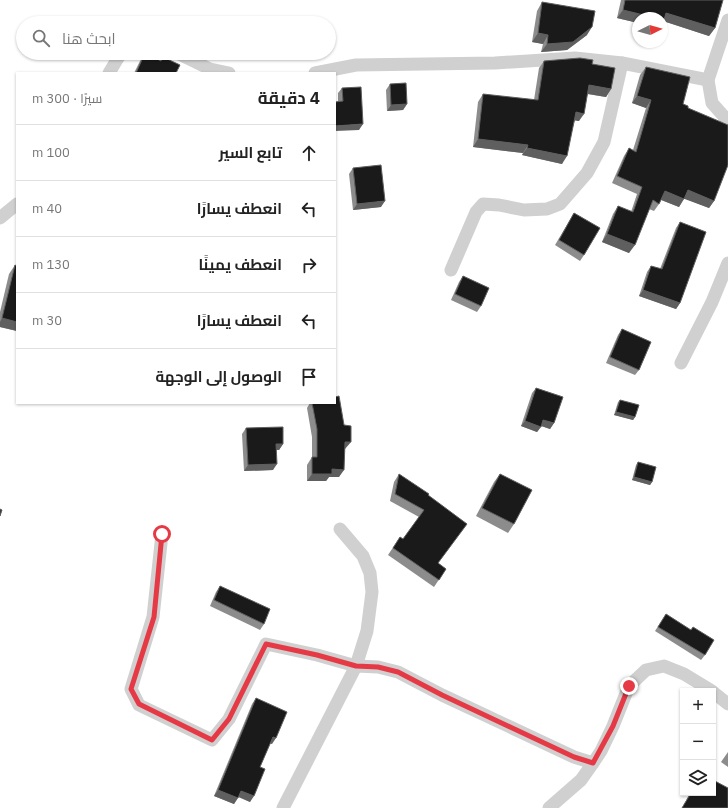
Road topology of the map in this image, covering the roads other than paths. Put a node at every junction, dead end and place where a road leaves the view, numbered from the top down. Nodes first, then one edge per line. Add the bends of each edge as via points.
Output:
1 (728, 20) edge
2 (117, 60) edge
3 (191, 60) edge
4 (622, 63) junction
5 (110, 72) edge
6 (224, 72) edge
7 (321, 72) edge
8 (708, 80) junction
9 (728, 121) edge
10 (16, 205) edge
11 (0, 218) edge
12 (728, 263) edge
13 (451, 270) dead end
14 (681, 363) dead end
15 (340, 529) dead end
16 (162, 534) dead end
17 (356, 666) junction
18 (708, 688) edge
19 (716, 694) edge
20 (728, 704) edge
21 (593, 763) junction
22 (283, 808) edge
23 (549, 808) edge

1 - 8 street
2 - 5 street
3 - 6 street via 210,69
4 - 7 street via 575,58 495,63 356,66
4 - 8 street
4 - 13 street via 604,142 586,173 560,204 547,210 524,210 483,204 476,212
8 - 9 street via 712,103
10 - 11 street
12 - 14 street via 712,302
15 - 17 street via 363,556 370,573 372,592 367,631
16 - 17 street via 154,617 131,689 139,704 212,740 229,719 266,644
17 - 21 street via 378,667 398,672 574,757
17 - 22 street
18 - 21 street via 664,666 646,670 629,686 613,726
19 - 20 street
21 - 23 street via 581,780

